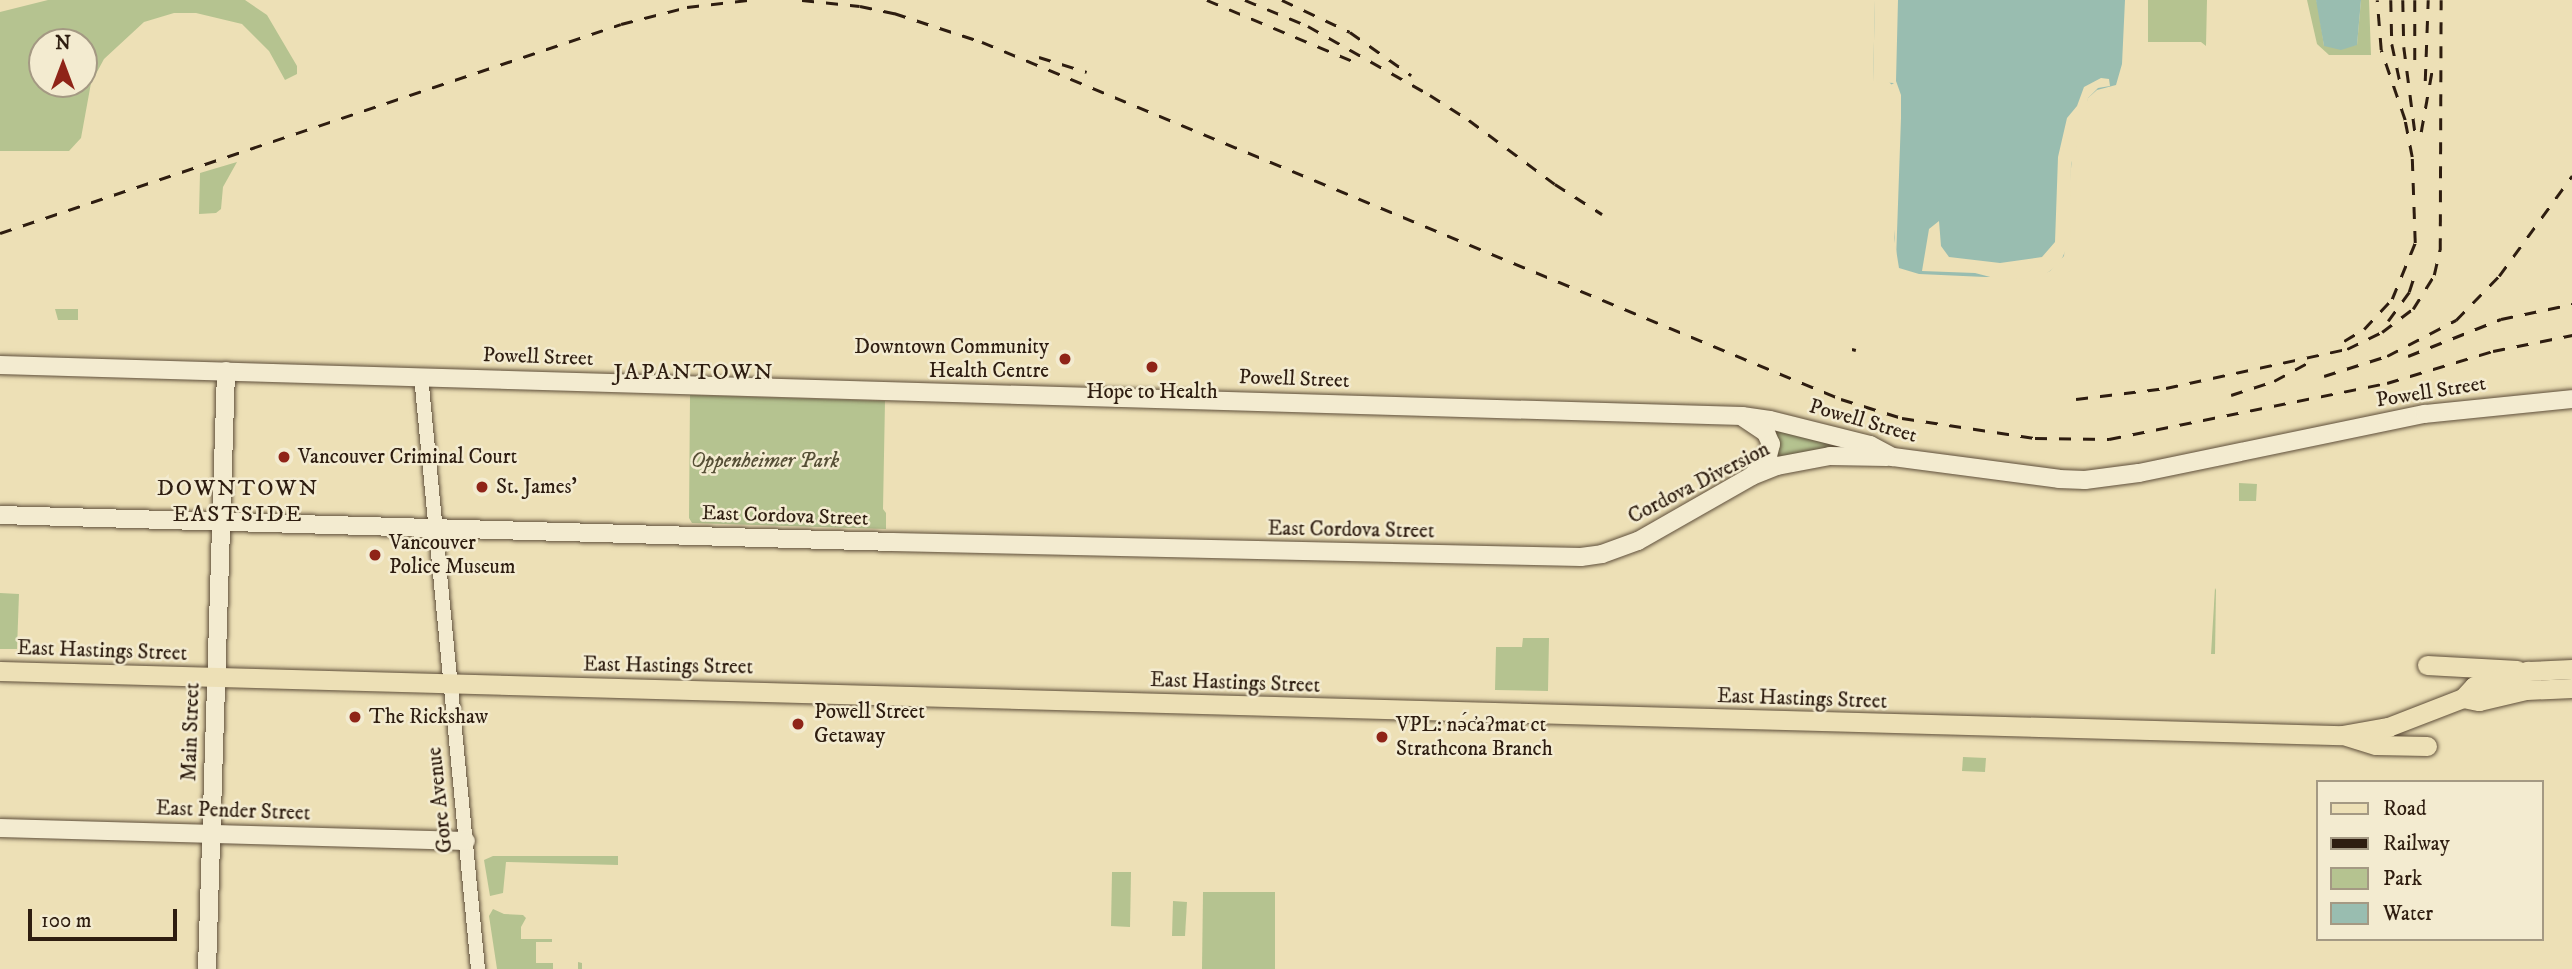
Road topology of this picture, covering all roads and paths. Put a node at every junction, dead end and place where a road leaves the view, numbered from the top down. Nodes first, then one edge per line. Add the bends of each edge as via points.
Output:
1 (0, 365) edge
2 (226, 371) junction
3 (421, 376) junction
4 (2572, 399) edge
5 (1742, 416) junction
6 (1902, 458) junction
7 (1752, 476) junction
8 (0, 515) edge
9 (221, 521) junction
10 (435, 527) junction
11 (1568, 557) joint
12 (2427, 665) dead end
13 (2572, 669) edge
14 (0, 671) edge
15 (2528, 671) junction
16 (215, 677) junction
17 (450, 684) junction
18 (2572, 688) edge
19 (2463, 698) junction
20 (2342, 735) junction
21 (2427, 746) dead end
22 (0, 828) edge
23 (211, 833) junction
24 (466, 841) junction
25 (207, 969) edge
26 (478, 969) edge

1 - 2 main road, Powell Street
2 - 3 main road, Powell Street
2 - 9 main road, Main Street
3 - 5 main road, Powell Street
3 - 10 street, Gore Avenue
4 - 6 main road, Powell Street via 2425,414 2109,478 2059,479
5 - 6 main road, Powell Street via 1870,445
5 - 7 main road via 1766,433 1771,444 1768,456
6 - 7 main road, Cordova Diversion via 1809,458
7 - 11 main road, Cordova Diversion via 1639,541 1602,554
8 - 9 main road, East Cordova Street
9 - 10 main road, East Cordova Street
9 - 16 main road, Main Street
10 - 11 main road, East Cordova Street
10 - 17 street, Gore Avenue
12 - 15 main road
13 - 15 main road, East Hastings Street
14 - 16 main road, East Hastings Street
15 - 19 main road, East Hastings Street via 2474,686
16 - 17 main road, East Hastings Street
16 - 23 main road, Main Street
17 - 20 main road, East Hastings Street
17 - 24 street, Gore Avenue
18 - 19 main road, East Hastings Street via 2526,690 2479,701
19 - 20 main road, East Hastings Street via 2388,727
20 - 21 main road via 2376,745
22 - 23 main road, East Pender Street
23 - 24 main road, East Pender Street
23 - 25 main road, Main Street
24 - 26 street, Gore Avenue

